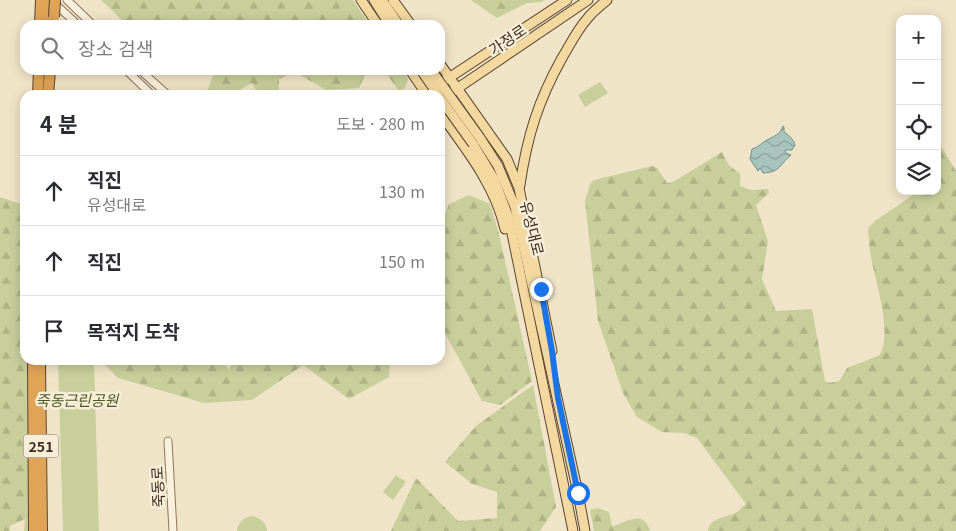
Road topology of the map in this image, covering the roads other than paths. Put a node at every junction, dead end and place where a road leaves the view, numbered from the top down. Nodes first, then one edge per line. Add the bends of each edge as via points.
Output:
1 (35, 0) edge
2 (41, 0) edge
3 (50, 0) edge
4 (55, 0) edge
5 (67, 0) edge
6 (361, 0) edge
7 (374, 0) edge
8 (382, 0) edge
9 (393, 0) edge
10 (567, 0) edge
11 (588, 0) edge
12 (607, 0) edge
13 (46, 18) edge
14 (72, 20) edge
15 (88, 20) edge
16 (375, 20) edge
17 (387, 20) edge
18 (396, 20) edge
19 (407, 20) edge
20 (445, 71) edge
21 (37, 75) edge
22 (48, 75) edge
23 (131, 75) edge
24 (146, 75) edge
25 (413, 75) edge
26 (424, 75) edge
27 (434, 75) edge
28 (449, 77) junction
29 (457, 89) junction
30 (37, 90) edge
31 (47, 90) edge
32 (147, 90) edge
33 (162, 90) edge
34 (423, 90) edge
35 (431, 90) edge
36 (434, 90) edge
37 (444, 90) edge
38 (445, 92) edge
39 (445, 95) edge
40 (445, 105) edge
41 (445, 120) edge
42 (477, 141) junction
43 (519, 188) junction
44 (33, 365) edge
45 (40, 365) edge
46 (558, 398) junction
47 (546, 399) junction
48 (168, 441) dead end
49 (34, 531) edge
50 (42, 531) edge
51 (172, 531) edge
52 (573, 531) edge
53 (585, 531) edge

1 - 13 highway
2 - 13 highway
3 - 13 highway
3 - 14 street
4 - 13 highway, bridge
5 - 15 street
6 - 16 main road
7 - 17 main road
8 - 18 main road
9 - 19 main road
10 - 28 main road, 가정로
11 - 29 main road, 가정로
12 - 43 main road via 587,18 547,85 532,124
20 - 28 main road
21 - 30 highway
22 - 31 highway
23 - 32 street
24 - 33 street
25 - 34 main road
26 - 36 main road, 유성대로, bridge
27 - 37 main road, 유성대로, bridge
28 - 29 main road
28 - 35 main road, 가정로
29 - 39 main road, 가정로
29 - 43 main road via 507,159
38 - 42 main road, 유성대로, bridge
40 - 42 main road, 유성대로, bridge
41 - 47 main road via 476,162 504,222 528,340
42 - 46 main road, 유성대로 via 498,166 515,207
42 - 47 main road, 유성대로 via 509,219
43 - 46 main road via 552,351
44 - 49 highway, 251
45 - 50 highway, 251
46 - 53 main road, 유성대로
47 - 52 main road, 유성대로
48 - 51 street, 죽동로

